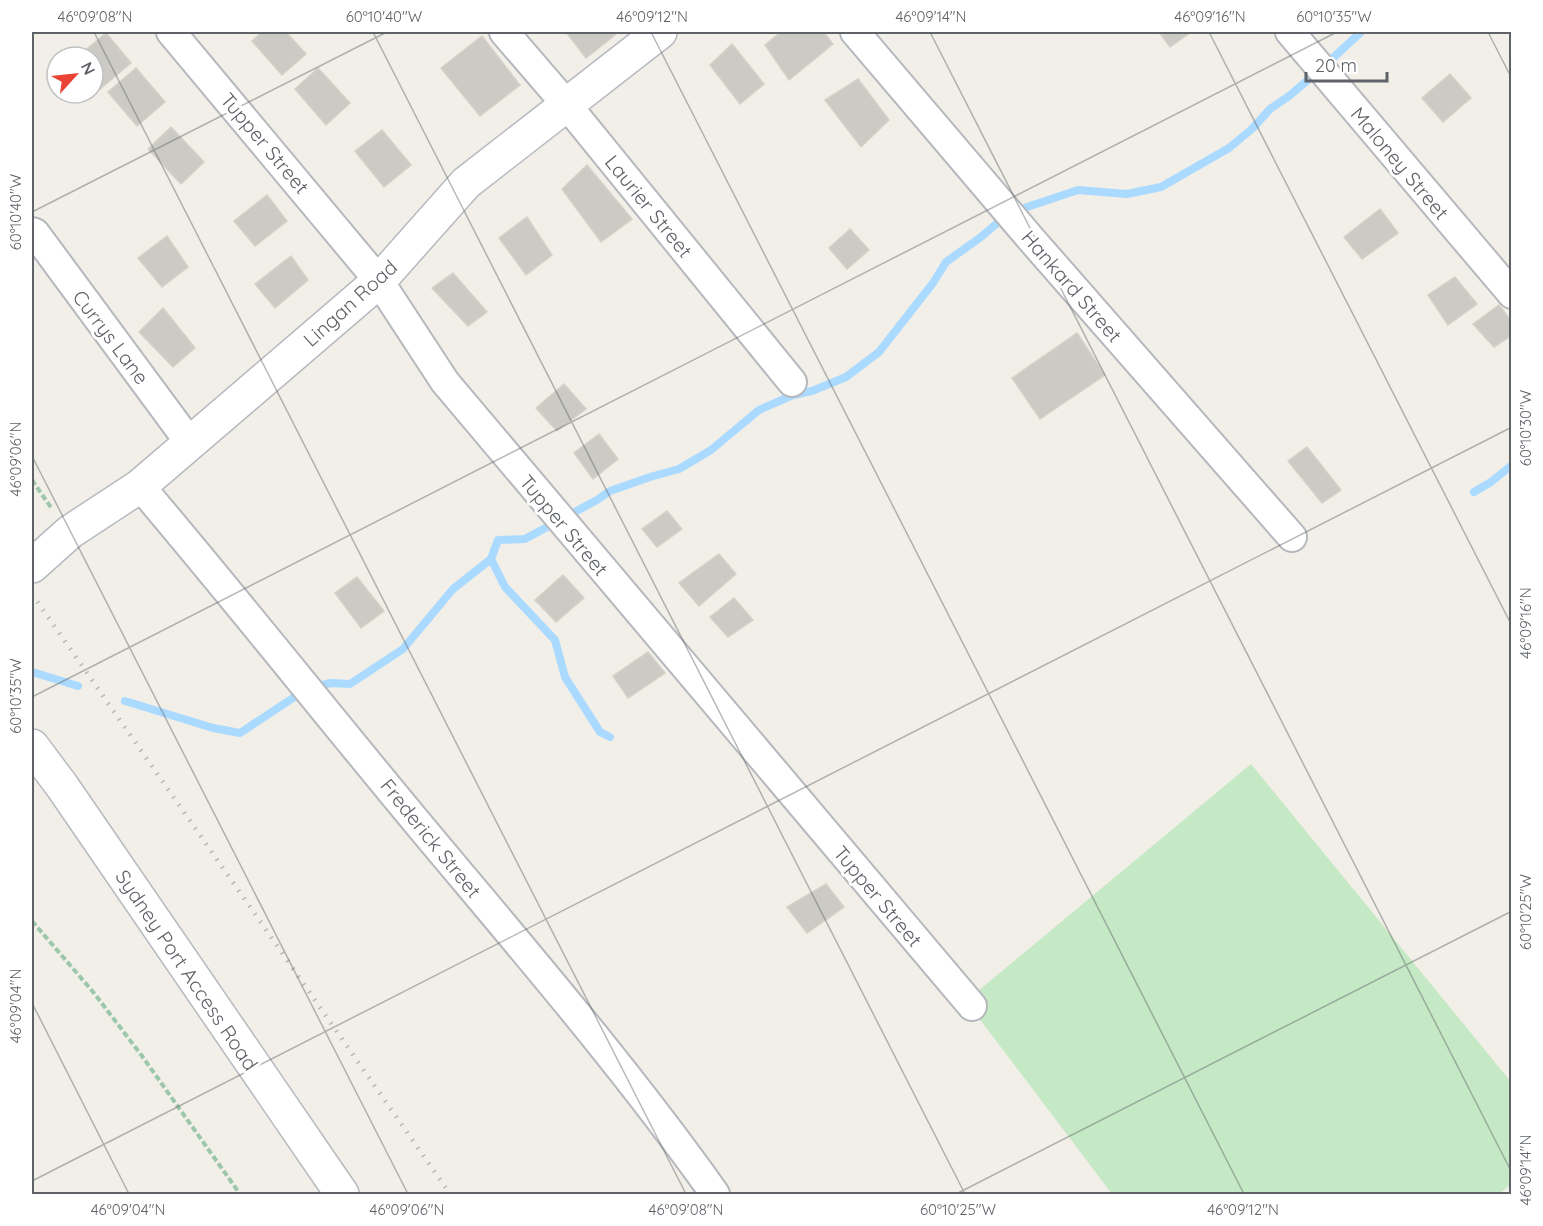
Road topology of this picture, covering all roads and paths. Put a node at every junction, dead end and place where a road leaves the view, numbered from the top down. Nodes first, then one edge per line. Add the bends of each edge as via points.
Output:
1 (171, 32) edge
2 (504, 32) edge
3 (660, 32) edge
4 (855, 32) edge
5 (1290, 32) edge
6 (566, 104) junction
7 (32, 232) edge
8 (379, 281) junction
9 (1512, 294) edge
10 (792, 382) dead end
11 (190, 443) junction
12 (140, 486) junction
13 (1292, 537) dead end
14 (32, 566) edge
15 (32, 746) edge
16 (32, 921) edge
17 (972, 1006) dead end
18 (240, 1194) edge
19 (342, 1194) edge
20 (715, 1194) edge

1 - 8 street, Tupper Street
2 - 6 street, Laurier Street
3 - 6 street, Lingan Road
4 - 13 street, Hankard Street
5 - 9 street, Maloney Street
6 - 8 street, Lingan Road via 466,183
6 - 10 street, Laurier Street
7 - 11 street, Currys Lane
8 - 11 street, Lingan Road
8 - 17 street, Tupper Street via 445,382
11 - 12 street, Lingan Road
12 - 14 street, Lingan Road via 70,532
12 - 20 street, Frederick Street via 631,1079
15 - 19 street, Sydney Port Access Road
16 - 18 path via 136,1047

